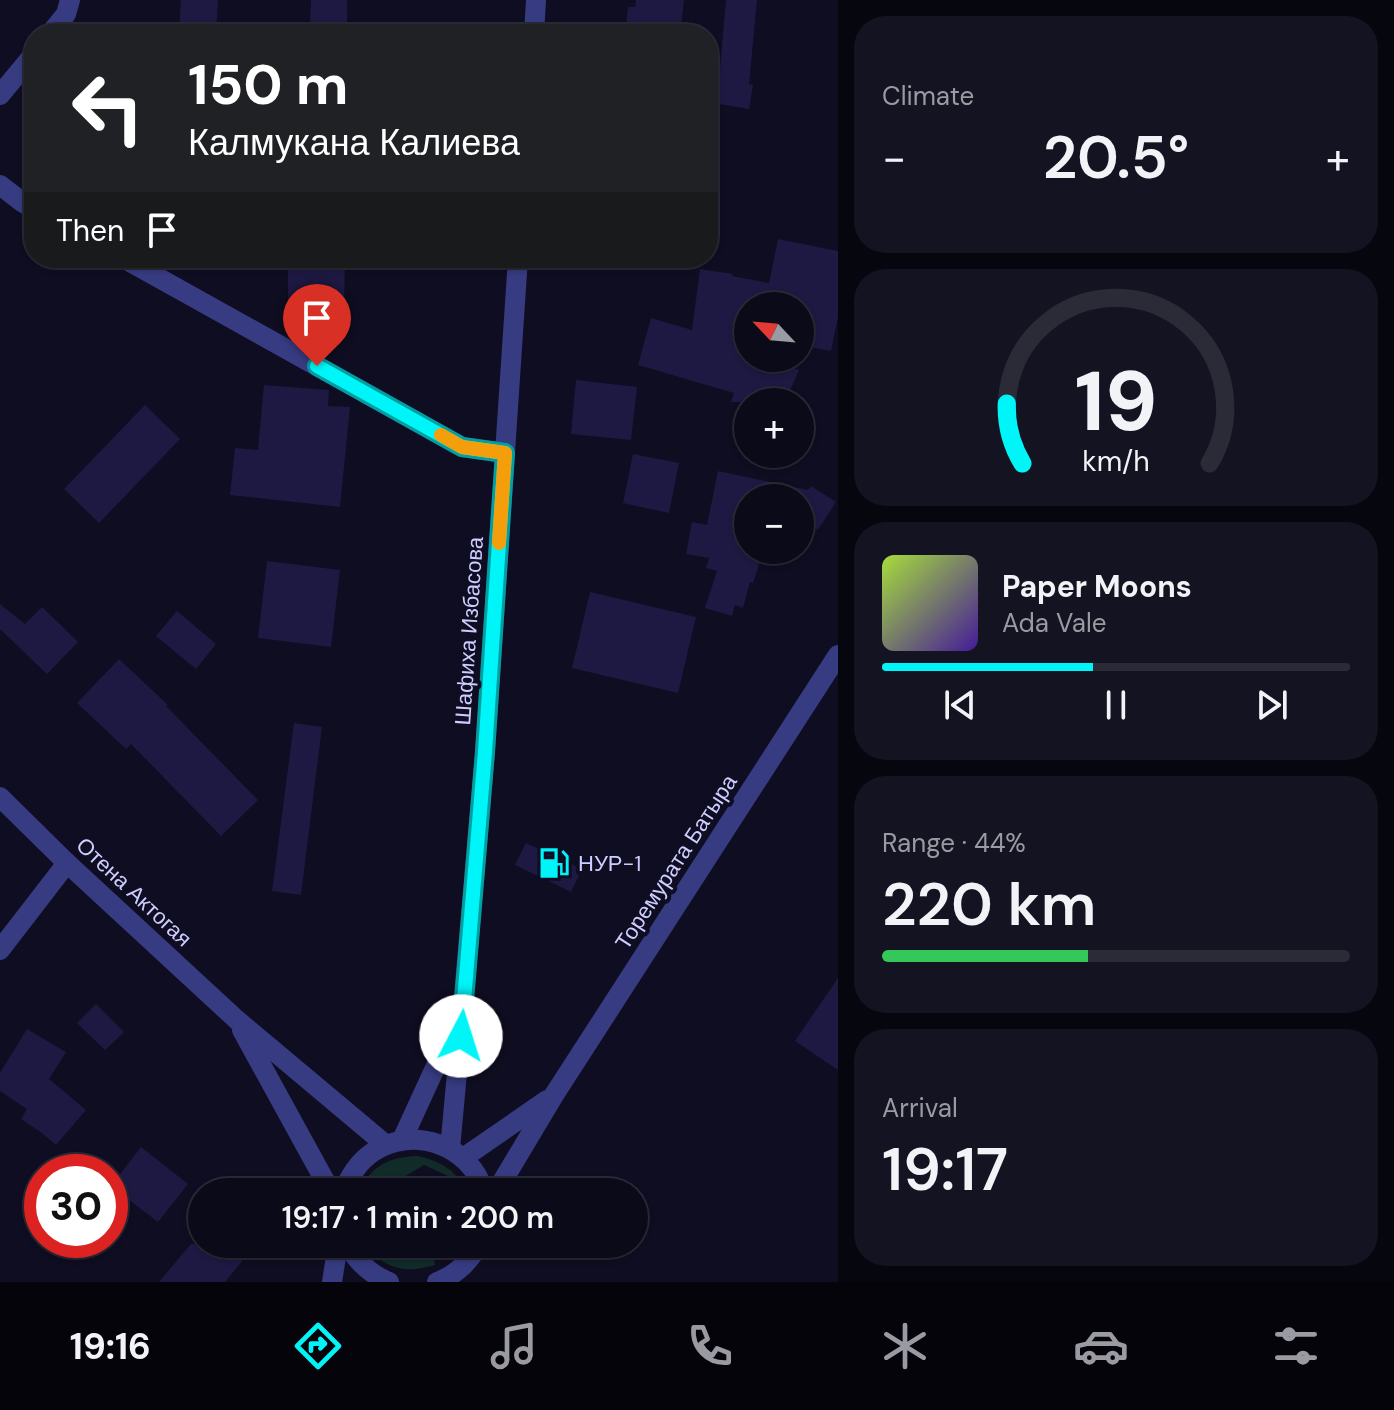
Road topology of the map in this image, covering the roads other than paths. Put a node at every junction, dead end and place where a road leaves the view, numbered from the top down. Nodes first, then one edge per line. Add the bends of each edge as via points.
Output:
1 (70, 0) edge
2 (536, 0) edge
3 (58, 24) edge
4 (535, 24) edge
5 (24, 66) edge
6 (0, 95) edge
7 (0, 185) edge
8 (24, 203) edge
9 (141, 268) edge
10 (517, 268) edge
11 (505, 453) junction
12 (838, 655) edge
13 (0, 797) edge
14 (67, 863) junction
15 (0, 950) edge
16 (463, 1007) junction
17 (237, 1020) junction
18 (554, 1095) junction
19 (394, 1143) junction
20 (456, 1153) junction
21 (323, 1178) edge
22 (350, 1178) edge
23 (477, 1178) edge
24 (504, 1178) edge
25 (336, 1258) edge
26 (356, 1258) edge
27 (471, 1258) edge
28 (332, 1282) edge
29 (389, 1282) edge
30 (440, 1282) edge

1 - 3 street
2 - 4 street
5 - 6 street
7 - 8 street
9 - 11 street via 462,447
10 - 11 street, Шафиха Избасова
11 - 16 street, Шафиха Избасова
12 - 18 street, Торемурата Батыра
13 - 14 street, Отена Актогая
14 - 15 street
14 - 17 street, Отена Актогая
16 - 19 street
16 - 20 street, Шафиха Избасова
17 - 19 street, Отена Актогая
17 - 21 street, Отена Актогая
18 - 20 street
18 - 24 street, Торемурата Батыра
19 - 20 street via 426,1141
19 - 22 street via 372,1153
20 - 23 street
25 - 28 street
26 - 29 street
27 - 30 street

